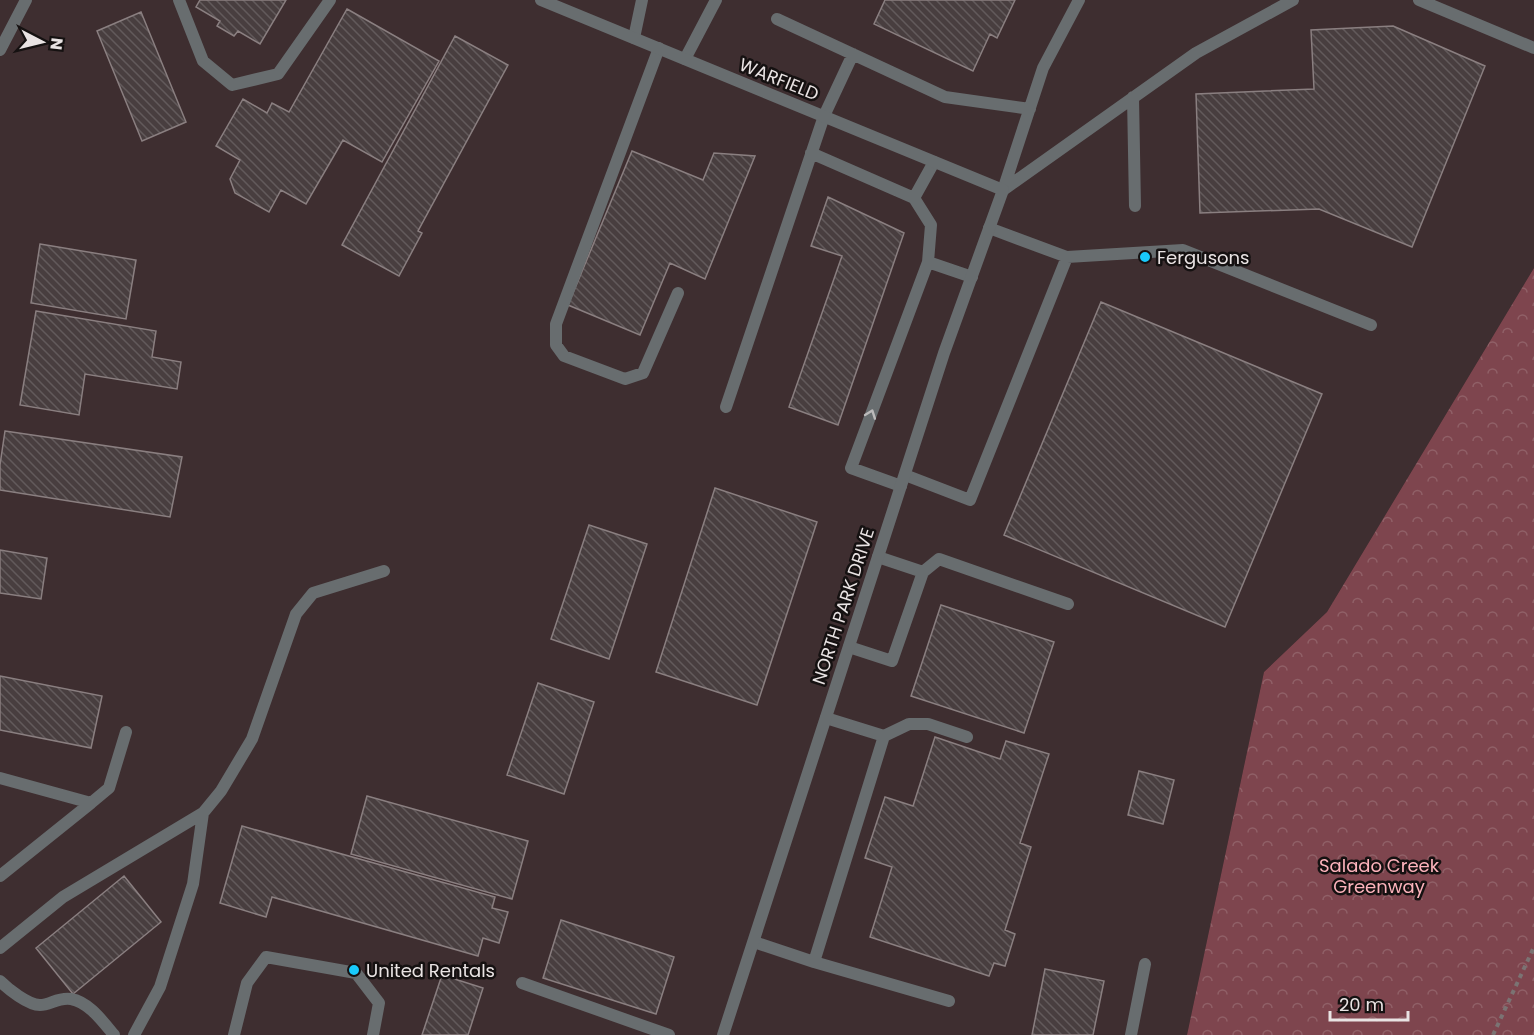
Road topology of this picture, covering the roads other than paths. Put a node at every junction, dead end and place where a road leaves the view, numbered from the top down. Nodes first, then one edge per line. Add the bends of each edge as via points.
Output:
1 (26, 0) edge
2 (179, 0) edge
3 (330, 0) edge
4 (542, 0) edge
5 (642, 0) edge
6 (716, 0) edge
7 (1079, 0) edge
8 (1293, 0) edge
9 (1419, 0) edge
10 (777, 19) dead end
11 (634, 38) junction
12 (658, 48) junction
13 (1534, 48) edge
14 (0, 50) edge
15 (853, 54) junction
16 (685, 59) junction
17 (1133, 97) junction
18 (1030, 109) junction
19 (824, 116) junction
20 (811, 153) junction
21 (934, 162) junction
22 (1003, 190) junction
23 (914, 198) junction
24 (1135, 206) dead end
25 (989, 228) junction
26 (1067, 257) junction
27 (928, 262) junction
28 (972, 277) junction
29 (678, 293) dead end
30 (1371, 325) dead end
31 (726, 407) dead end
32 (903, 481) junction
33 (878, 557) junction
34 (384, 571) dead end
35 (923, 572) junction
36 (1068, 604) dead end
37 (849, 647) junction
38 (826, 718) junction
39 (126, 732) dead end
40 (884, 736) junction
41 (966, 737) dead end
42 (0, 778) edge
43 (91, 804) junction
44 (203, 813) junction
45 (0, 876) edge
46 (754, 942) junction
47 (0, 948) edge
48 (814, 962) junction
49 (1145, 964) dead end
50 (0, 981) edge
51 (522, 983) dead end
52 (949, 1001) dead end
53 (114, 1035) edge
54 (134, 1035) edge
55 (234, 1035) edge
56 (373, 1035) edge
57 (669, 1035) edge
58 (723, 1035) edge
59 (1131, 1035) edge

1 - 14 street
2 - 3 street via 203,61 232,84 278,74
4 - 11 street, WARFIELD
5 - 11 street
6 - 16 street
7 - 18 street, NORTH PARK DRIVE via 1043,68
8 - 17 street via 1196,52
9 - 13 street
10 - 15 street
11 - 12 street, WARFIELD
12 - 16 street, WARFIELD
12 - 29 street via 556,324 556,345 564,356 625,379 643,373
15 - 18 street via 945,98
15 - 19 street
16 - 19 street, WARFIELD
17 - 22 street
17 - 24 street
18 - 22 street, NORTH PARK DRIVE
19 - 20 street
19 - 21 street, WARFIELD
20 - 23 street
20 - 31 street
21 - 22 street, WARFIELD
21 - 23 street
22 - 25 street, NORTH PARK DRIVE
23 - 27 street via 932,225
25 - 26 street
25 - 28 street, NORTH PARK DRIVE
26 - 30 street via 1183,250
26 - 32 street via 970,500
27 - 28 street
32 -> 27 street via 851,468
28 - 32 street, NORTH PARK DRIVE
32 - 33 street, NORTH PARK DRIVE
33 - 35 street
33 - 37 street, NORTH PARK DRIVE
34 - 44 street via 313,593 296,614 252,739
35 - 36 street via 939,559
35 - 37 street via 892,661
37 - 38 street, NORTH PARK DRIVE
38 - 40 street
38 - 46 street, NORTH PARK DRIVE
39 - 43 street via 109,788
40 - 41 street via 909,723 928,724
40 - 48 street
42 - 43 street
43 - 45 street
44 - 47 street via 63,897
44 - 54 street via 193,884 160,987
46 - 48 street
46 - 58 street, NORTH PARK DRIVE
48 - 52 street
49 - 59 street
50 - 53 street via 41,1005 73,999 94,1012
51 - 57 street
55 - 56 street via 248,982 266,957 356,973 378,1003

